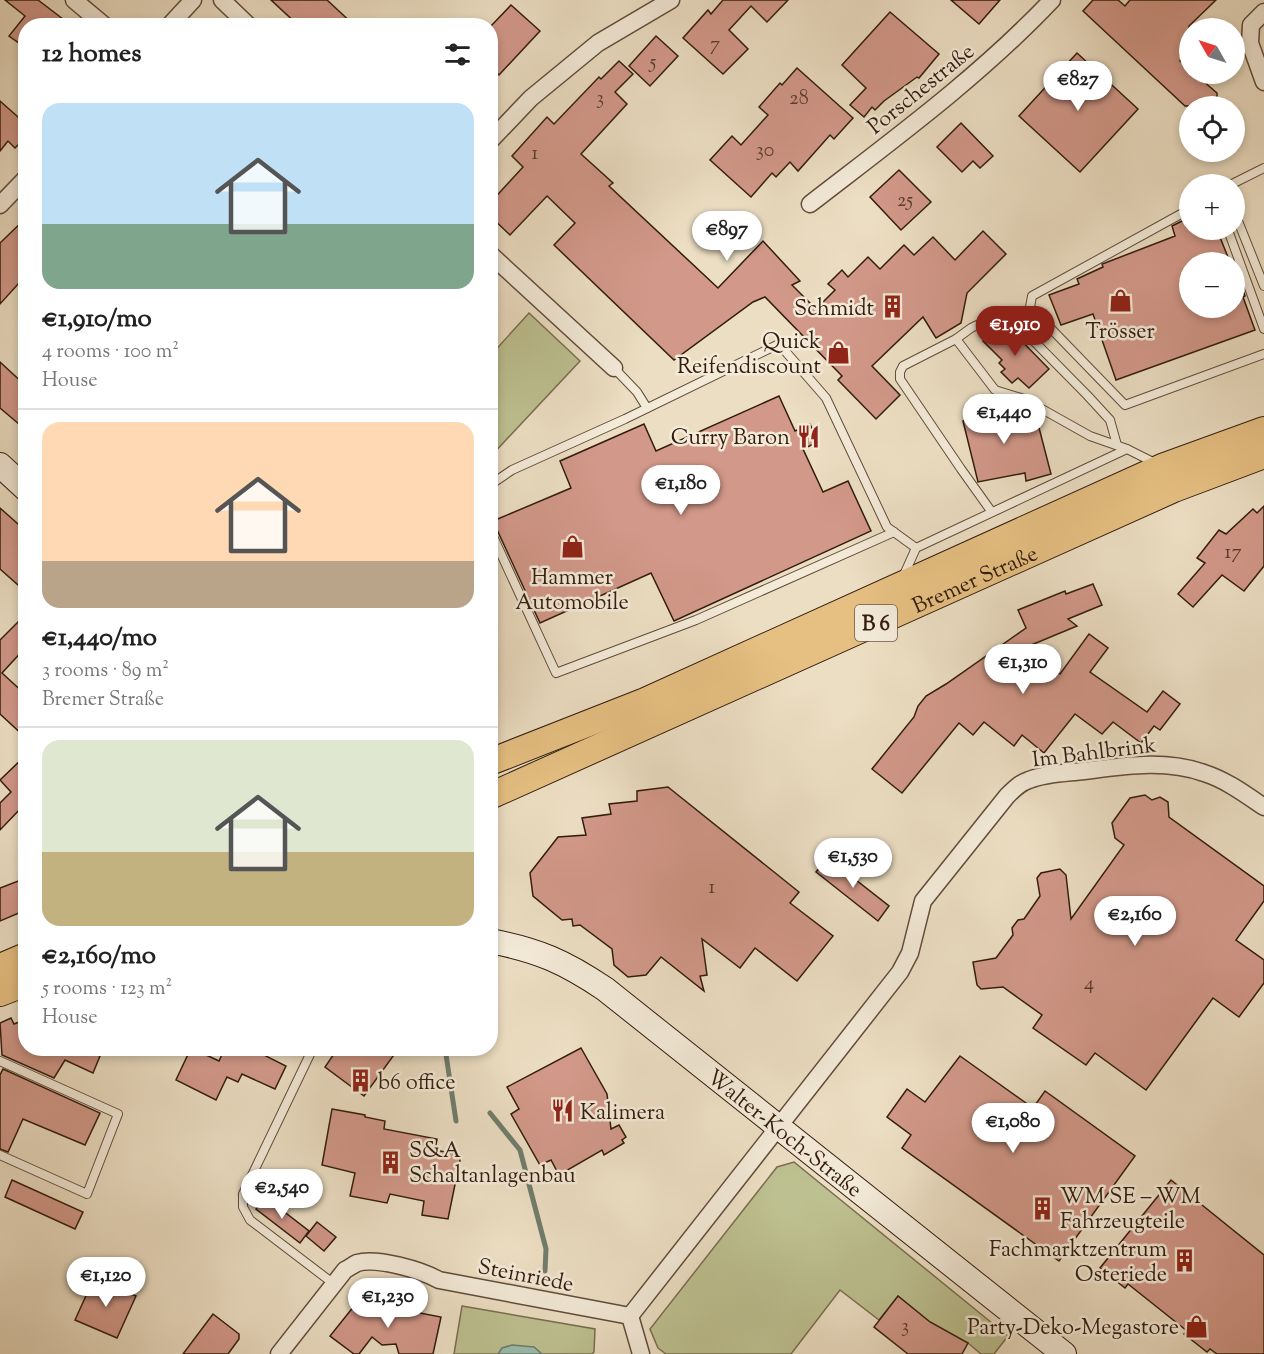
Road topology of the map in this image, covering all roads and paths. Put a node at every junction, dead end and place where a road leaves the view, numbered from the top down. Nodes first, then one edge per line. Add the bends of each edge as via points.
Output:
1 (74, 0) edge
2 (193, 0) edge
3 (222, 0) edge
4 (671, 0) edge
5 (1052, 0) edge
6 (1264, 12) edge
7 (95, 18) edge
8 (176, 18) edge
9 (241, 18) edge
10 (1264, 82) edge
11 (498, 133) edge
12 (1264, 168) edge
13 (1245, 178) edge
14 (18, 186) edge
15 (810, 204) dead end
16 (0, 205) edge
17 (1179, 215) edge
18 (1245, 238) edge
19 (1232, 240) edge
20 (498, 261) edge
21 (1264, 286) edge
22 (1264, 329) edge
23 (956, 339) junction
24 (1264, 354) edge
25 (614, 368) joint
26 (647, 408) junction
27 (1264, 430) edge
28 (1117, 445) junction
29 (1127, 449) junction
30 (1264, 455) edge
31 (0, 465) edge
32 (1162, 467) junction
33 (498, 480) edge
34 (18, 482) edge
35 (991, 511) junction
36 (894, 532) junction
37 (498, 547) edge
38 (916, 548) junction
39 (899, 587) junction
40 (498, 759) edge
41 (498, 792) edge
42 (1264, 807) edge
43 (498, 943) edge
44 (18, 959) edge
45 (0, 967) edge
46 (18, 986) edge
47 (0, 993) edge
48 (309, 1056) edge
49 (0, 1061) edge
50 (777, 1127) junction
51 (0, 1155) edge
52 (334, 1284) junction
53 (630, 1316) junction
54 (279, 1354) edge
55 (641, 1354) edge
56 (1064, 1354) edge

1 - 7 street
2 - 8 street
3 - 9 street
4 - 11 street via 598,43 531,98
5 - 15 street, Porschestraße via 966,82
6 - 10 street via 1251,25 1250,43
12 - 13 lane
14 - 16 street
17 - 24 lane via 1032,296 1030,307 1125,405
18 - 21 lane
19 - 22 lane
20 - 25 street
23 - 28 lane via 995,390 1024,399 1090,436
23 - 28 lane via 1002,313 1011,318 1110,420
23 - 35 lane via 903,366 900,379
25 - 26 lane
26 - 33 lane
26 - 36 lane via 779,344 826,398 887,527
27 - 32 main road, Bremer Straße / B 6
28 - 29 lane
29 - 32 lane
29 - 35 lane
30 - 41 main road, Bremer Straße / B 6 via 1174,489
31 - 34 street
32 - 39 main road, Bremer Straße / B 6
35 - 38 lane
36 - 37 lane via 696,620 556,673
36 - 38 lane
38 - 39 lane
39 - 40 main road, Bremer Straße / B 6 via 645,700
42 - 50 street, Im Bahlbrink via 1216,777 1168,765 1072,772 1021,784 1007,796 923,901 910,953 900,972
43 - 50 street, Walter-Koch-Straße via 541,952 584,975
44 - 45 main road
46 - 47 main road
48 - 52 lane via 243,1194 243,1207 250,1220
49 - 51 lane via 118,1114 87,1194
50 - 53 street
50 - 56 street, Walter-Koch-Straße
52 - 53 street, Steinriede via 345,1270 370,1261 423,1272 439,1280
52 - 54 street, Steinriede
53 - 55 street

